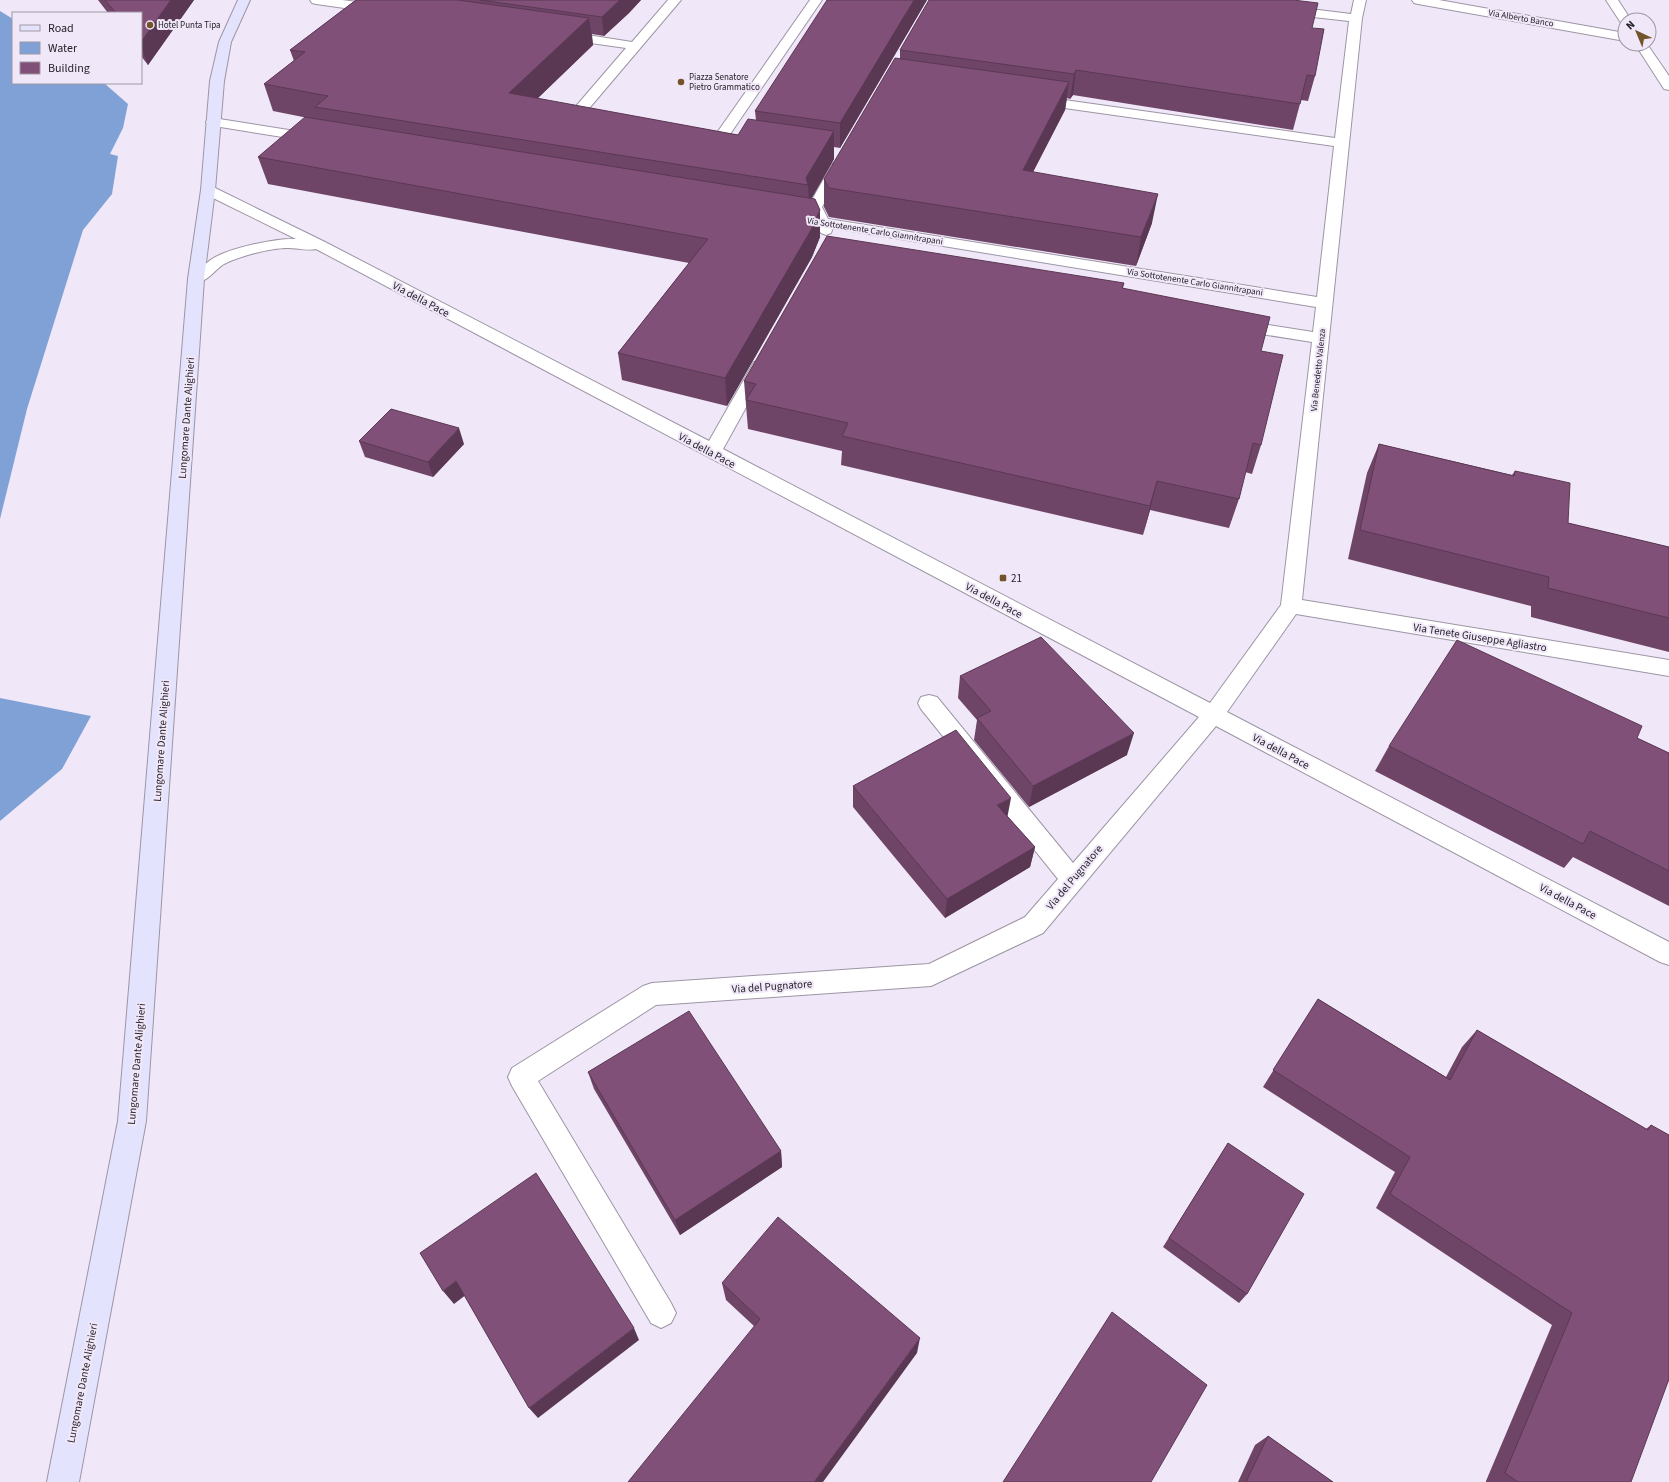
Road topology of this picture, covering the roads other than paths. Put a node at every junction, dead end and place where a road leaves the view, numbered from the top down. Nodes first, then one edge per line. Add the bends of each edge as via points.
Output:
1 (244, 0) edge
2 (316, 0) edge
3 (675, 0) edge
4 (816, 0) edge
5 (1360, 0) edge
6 (1418, 0) edge
7 (1612, 0) edge
8 (1272, 8) edge
9 (394, 11) edge
10 (1620, 12) edge
11 (1356, 18) junction
12 (550, 34) edge
13 (1617, 36) edge
14 (636, 46) junction
15 (1646, 52) edge
16 (1669, 86) edge
17 (1021, 98) edge
18 (607, 120) edge
19 (213, 122) junction
20 (706, 135) edge
21 (330, 141) edge
22 (1341, 143) junction
23 (836, 154) edge
24 (208, 190) junction
25 (775, 214) edge
26 (822, 222) junction
27 (827, 244) edge
28 (320, 245) junction
29 (196, 279) junction
30 (1324, 303) junction
31 (1220, 322) edge
32 (1321, 338) junction
33 (766, 355) edge
34 (712, 452) junction
35 (1291, 606) junction
36 (1669, 668) edge
37 (929, 704) dead end
38 (1213, 715) junction
39 (1072, 879) junction
40 (1669, 954) edge
41 (661, 1313) dead end
42 (63, 1482) edge

1 - 19 main road, Lungomare Dante Alighieri via 225,42 217,81
2 - 9 street
3 - 14 street
4 - 20 street via 728,138
5 - 11 street, Via Benedetto Valenza
6 - 13 street, Via Alberto Banco
7 - 10 street
8 - 11 street
11 - 22 street, Via Benedetto Valenza
12 - 14 street
14 - 18 street via 576,115
15 - 16 street
17 - 22 street
19 - 21 street
19 - 24 main road, Lungomare Dante Alighieri
22 - 30 street, Via Benedetto Valenza
23 - 26 street via 815,207
24 - 28 street, Via della Pace
24 - 29 main road, Lungomare Dante Alighieri
25 - 26 street, Via Sottotenente Carlo Giannitrapani
26 - 27 street via 830,237
26 - 30 street, Via Sottotenente Carlo Giannitrapani
28 - 29 street via 287,243 252,249 219,262
28 - 34 street, Via della Pace
29 - 42 main road, Lungomare Dante Alighieri via 132,1120
30 - 32 street, Via Benedetto Valenza
31 - 32 street
32 - 35 street, Via Benedetto Valenza
33 - 34 street
34 - 38 street, Via della Pace
35 - 36 street, Via Tenete Giuseppe Agliastro
35 - 38 street, Via Benedetto Valenza
37 - 39 street
38 - 39 street, Via del Pugnatore
38 - 40 street, Via della Pace
39 - 41 street, Via del Pugnatore via 1034,925 931,975 652,994 521,1077

